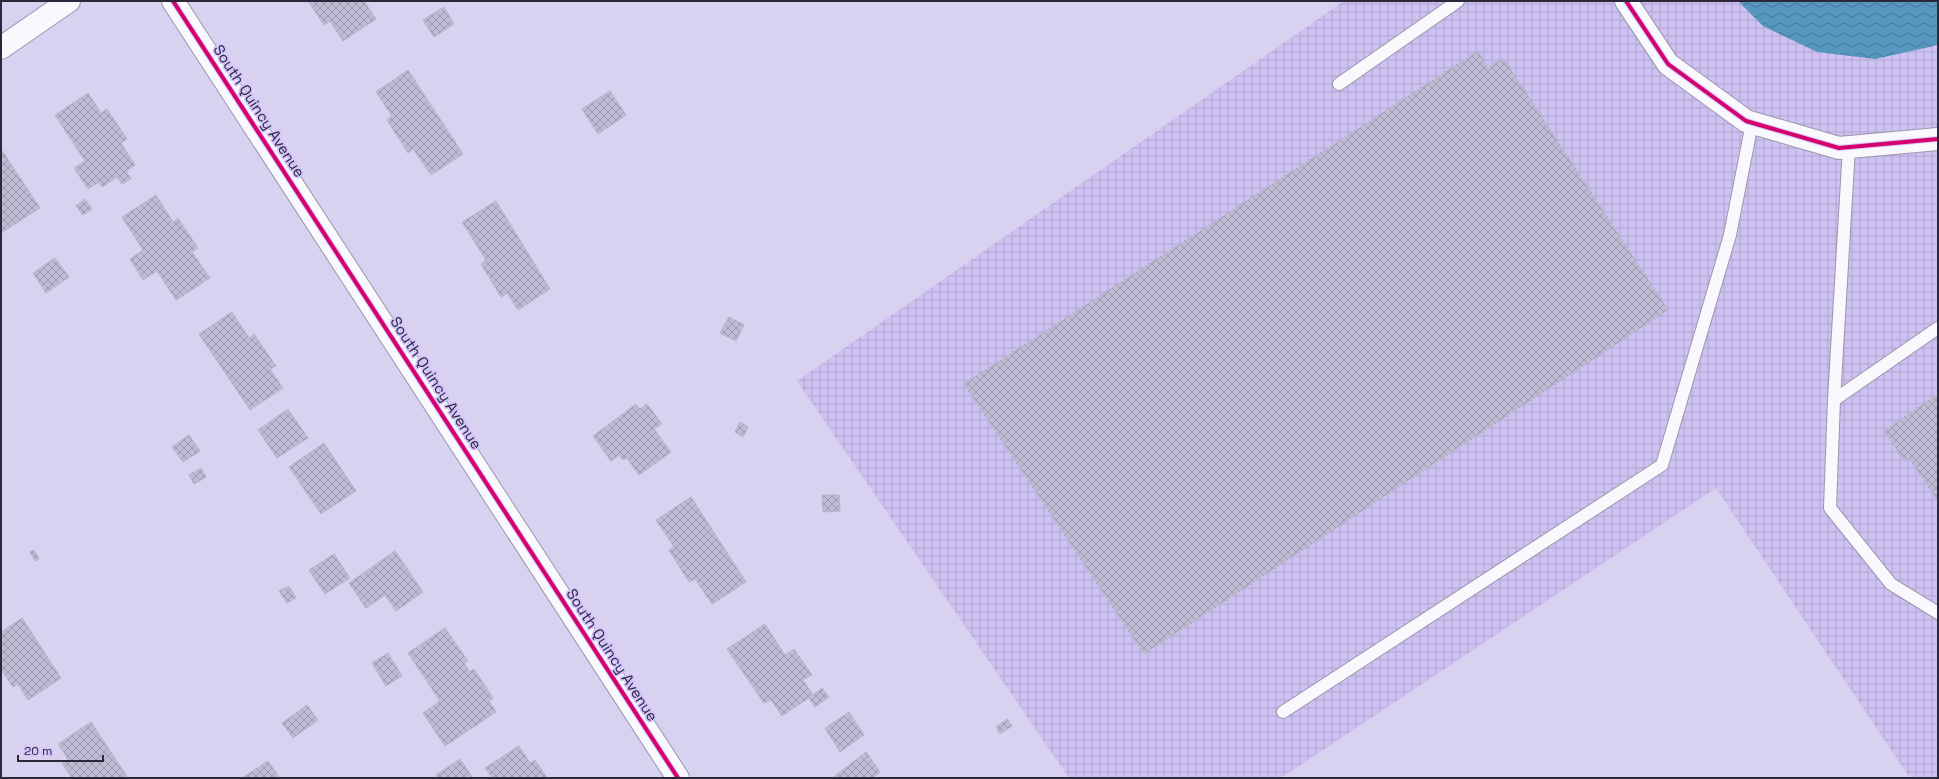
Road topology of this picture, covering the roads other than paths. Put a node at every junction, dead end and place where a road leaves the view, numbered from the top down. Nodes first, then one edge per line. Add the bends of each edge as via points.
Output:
1 (69, 1) edge
2 (173, 1) edge
3 (1458, 1) edge
4 (1626, 1) edge
5 (1, 48) edge
6 (1339, 84) dead end
7 (1752, 123) junction
8 (1938, 139) edge
9 (1849, 147) junction
10 (1938, 328) edge
11 (1834, 400) junction
12 (1938, 613) edge
13 (1283, 712) dead end
14 (678, 778) edge

1 - 5 street
2 - 14 street, South Quincy Avenue
3 - 6 lane
4 - 7 street via 1668,64
7 - 9 street via 1840,148
7 - 13 lane via 1730,235 1662,465
8 - 9 street
9 - 11 lane
10 - 11 lane
11 - 12 lane via 1830,508 1891,584

